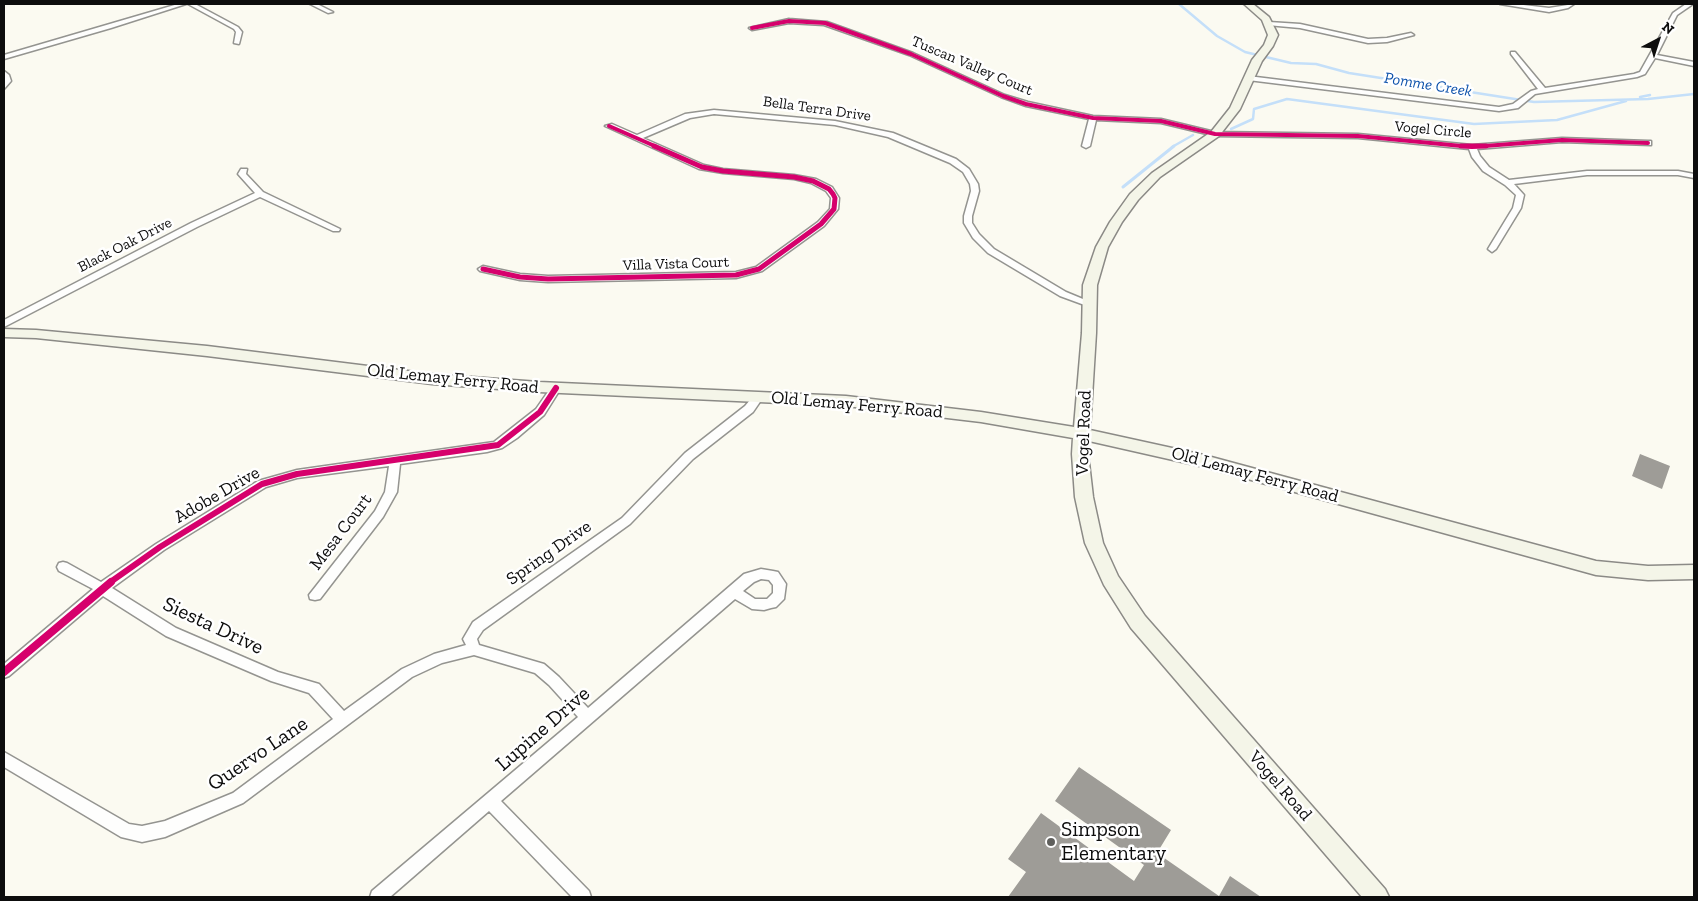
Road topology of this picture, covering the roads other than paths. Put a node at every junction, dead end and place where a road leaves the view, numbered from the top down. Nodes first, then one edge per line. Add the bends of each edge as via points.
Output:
1 (183, 4) edge
2 (191, 4) edge
3 (313, 4) edge
4 (1248, 4) edge
5 (1503, 4) edge
6 (1571, 4) edge
7 (1690, 4) edge
8 (1549, 10) junction
9 (330, 12) dead end
10 (1558, 17) dead end
11 (1269, 24) junction
12 (752, 28) dead end
13 (1411, 35) dead end
14 (237, 43) dead end
15 (1513, 53) dead end
16 (1260, 56) joint
17 (1653, 56) junction
18 (4, 57) edge
19 (1694, 64) edge
20 (4, 73) edge
21 (1248, 78) junction
22 (4, 87) edge
23 (1543, 90) junction
24 (1093, 118) junction
25 (609, 126) dead end
26 (1215, 134) junction
27 (637, 138) junction
28 (1648, 143) dead end
29 (1086, 146) dead end
30 (1472, 147) junction
31 (244, 171) dead end
32 (1694, 176) edge
33 (1508, 183) junction
34 (260, 194) junction
35 (336, 229) dead end
36 (1492, 249) dead end
37 (483, 269) dead end
38 (1090, 304) junction
39 (4, 324) edge
40 (4, 333) edge
41 (556, 388) junction
42 (759, 396) junction
43 (1082, 434) junction
44 (395, 460) junction
45 (63, 567) dead end
46 (1694, 572) edge
47 (103, 588) junction
48 (734, 592) dead end
49 (315, 595) dead end
50 (474, 649) junction
51 (4, 672) edge
52 (588, 718) junction
53 (343, 720) junction
54 (4, 759) edge
55 (491, 802) junction
56 (378, 897) edge
57 (583, 897) edge
58 (1377, 897) edge

1 - 18 street
2 - 14 street via 236,28 239,32
3 - 9 street
4 - 11 main road
5 - 8 street
6 - 8 street
7 - 17 street via 1676,14
8 - 10 street
11 - 13 street via 1300,26 1368,41
11 - 16 main road, Vogel Road via 1273,35
12 - 24 street, Tuscan Valley Court via 789,21 825,24 910,54 1003,96
15 - 23 street
16 - 21 street, Vogel Road
17 - 19 street
17 - 23 street via 1643,73 1635,76
20 - 22 street via 8,81
21 - 23 street via 1499,109 1510,108 1533,92
21 - 26 street, Vogel Road via 1235,109
24 - 26 street, Tuscan Valley Court via 1161,121
24 - 29 street
25 - 27 street, Villa Vista Court
26 - 30 street, Vogel Circle via 1358,136
26 - 38 street, Vogel Road via 1156,176 1134,197 1102,247 1090,285
27 - 37 street, Villa Vista Court via 702,167 814,181 833,194 834,209 821,224 776,258 759,269 736,275 548,279
27 - 38 street, Bella Terra Drive via 688,116 714,112 835,123 890,135 953,160 966,171 975,191 968,223 991,251 1063,294
28 - 30 street, Vogel Circle via 1562,140
30 - 33 street, Vogel Circle via 1486,169
31 - 34 street via 242,174
32 - 33 street via 1678,173 1587,174
33 - 36 street via 1520,195 1517,208
34 - 35 street
34 - 39 street, Black Oak Drive
38 - 43 street, Vogel Road
40 - 41 main road, Old Lemay Ferry Road via 207,351 432,379
41 - 42 main road, Old Lemay Ferry Road
41 - 44 street, Adobe Drive via 540,412 498,445
42 - 43 main road, Old Lemay Ferry Road via 882,405
42 - 50 street, Spring Drive via 749,409 689,456 626,521 478,626 470,639
43 - 46 main road, Old Lemay Ferry Road via 1204,460 1568,562 1622,572
43 - 58 main road, Vogel Road via 1080,454 1084,497 1094,543 1110,580 1138,622
44 - 47 street, Adobe Drive via 297,474 262,484 160,547
44 - 49 street, Mesa Court via 391,492 379,514
45 - 47 street, Siesta Drive
47 - 51 street, Adobe Drive
47 - 53 street, Siesta Drive via 171,632 276,677 314,688
48 - 52 street, Lupine Drive
50 - 52 street via 539,668
50 - 53 street, Quervo Lane via 439,658 406,673
52 - 55 street, Lupine Drive
53 - 54 street, Quervo Lane via 238,798 165,829 142,834 127,830
55 - 56 street, Lupine Drive
55 - 57 street

